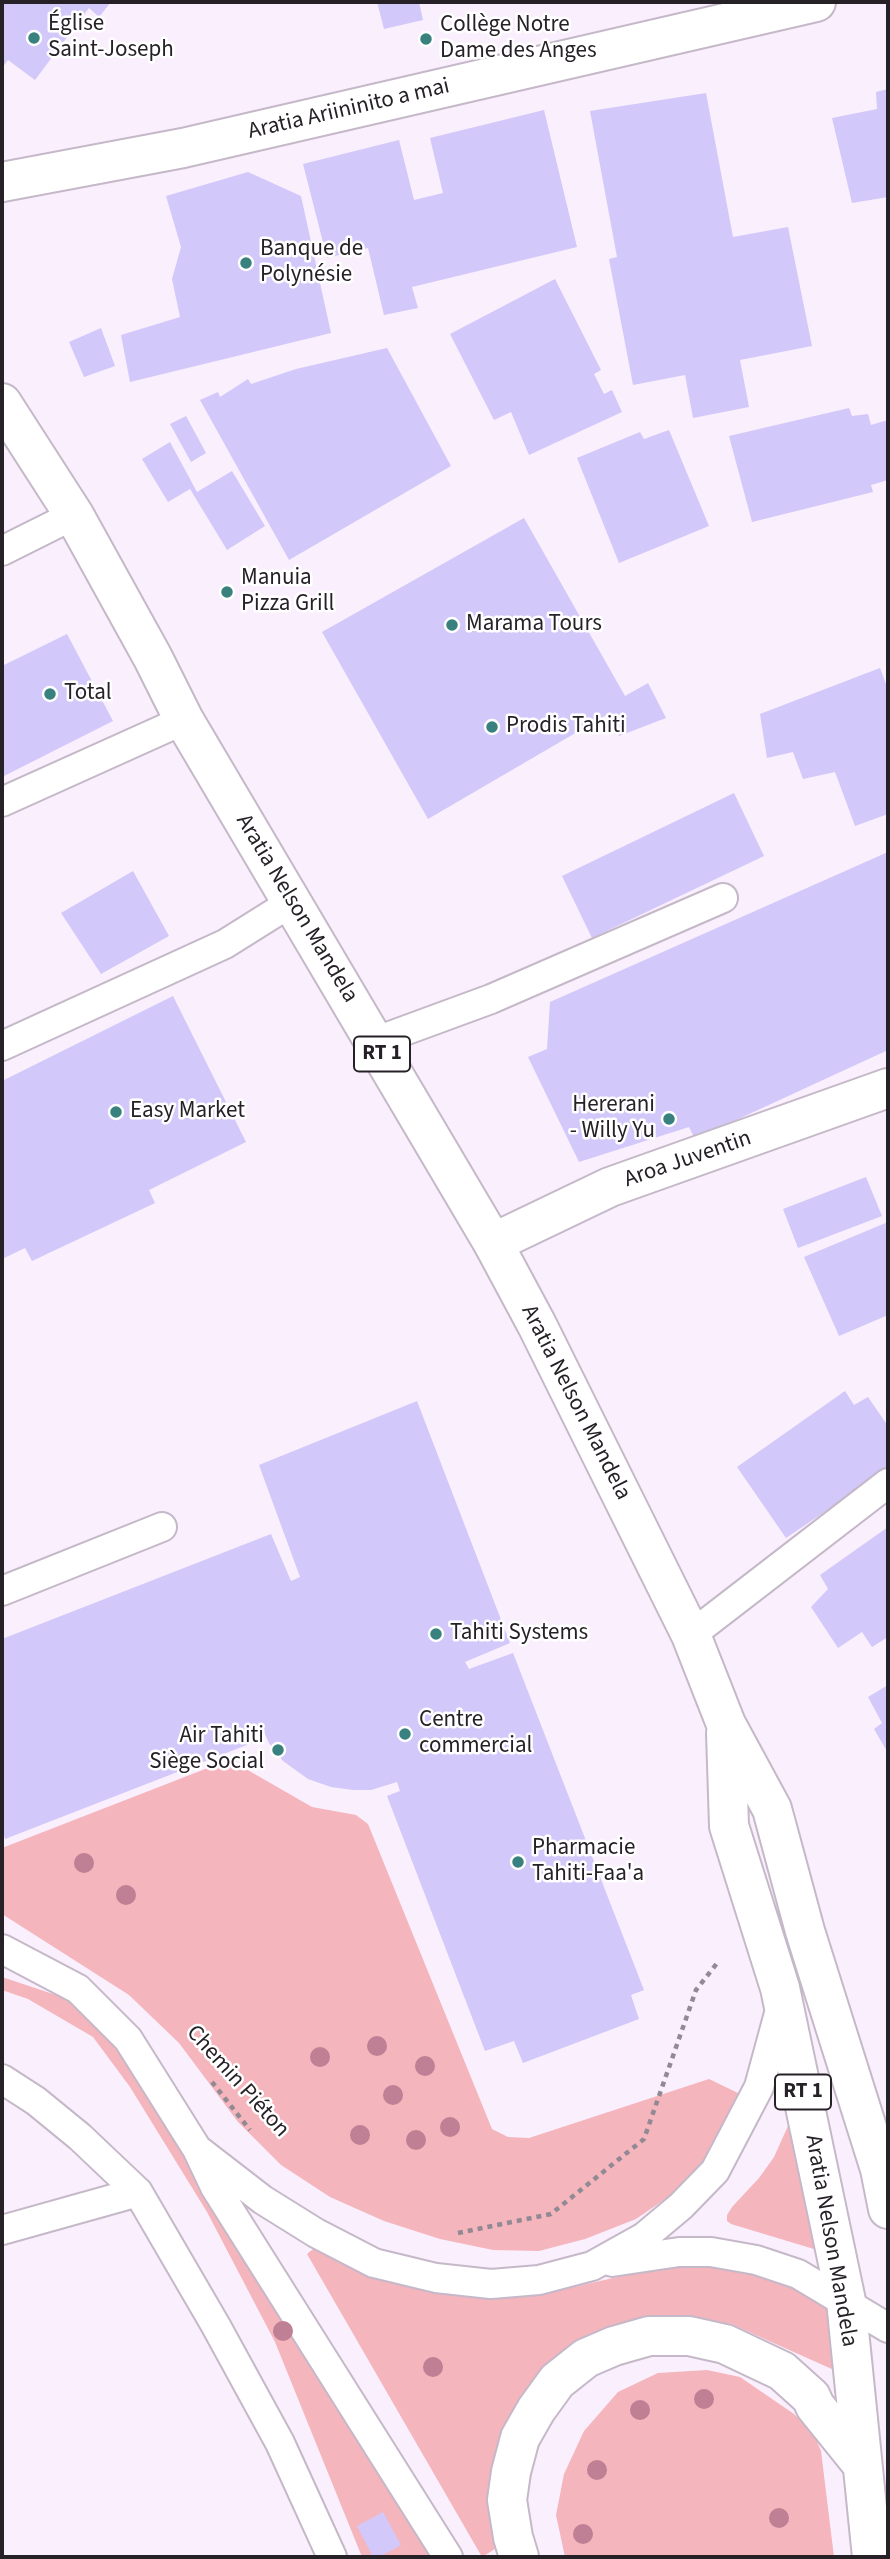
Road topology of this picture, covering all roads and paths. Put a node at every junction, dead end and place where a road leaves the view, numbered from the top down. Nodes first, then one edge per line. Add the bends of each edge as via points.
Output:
1 (816, 2) edge
2 (2, 182) edge
3 (2, 403) edge
4 (74, 515) junction
5 (2, 551) edge
6 (184, 720) junction
7 (2, 802) edge
8 (723, 898) dead end
9 (292, 902) junction
10 (374, 1042) junction
11 (2, 1046) edge
12 (888, 1088) edge
13 (493, 1243) junction
14 (888, 1483) edge
15 (162, 1527) dead end
16 (2, 1591) edge
17 (691, 1635) junction
18 (726, 1724) junction
19 (2, 1949) edge
20 (721, 1958) dead end
21 (2, 1964) edge
22 (78, 1989) junction
23 (783, 2000) junction
24 (845, 2059) junction
25 (2, 2079) edge
26 (212, 2082) dead end
27 (888, 2117) edge
28 (255, 2136) dead end
29 (197, 2149) junction
30 (138, 2192) junction
31 (888, 2209) edge
32 (2, 2230) edge
33 (452, 2234) dead end
34 (592, 2266) junction
35 (845, 2301) junction
36 (888, 2328) edge
37 (861, 2464) junction
38 (332, 2557) edge
39 (448, 2557) edge
40 (519, 2557) edge
41 (872, 2557) edge

1 - 2 main road, Aratia Ariininito a mai via 183,148
3 - 4 main road, Aratia Nelson Mandela / RT 1
4 - 5 lane
4 - 6 main road, Aratia Nelson Mandela / RT 1
6 - 7 lane
6 - 9 main road, Aratia Nelson Mandela / RT 1
8 - 10 lane via 491,999
9 - 10 main road, Aratia Nelson Mandela / RT 1
9 - 11 lane via 225,944
10 - 13 main road, Aratia Nelson Mandela / RT 1
12 - 13 main road, Aroa Juventin via 610,1187
13 - 17 main road, Aratia Nelson Mandela / RT 1
14 - 17 lane
15 - 16 lane
17 - 18 main road, Aratia Nelson Mandela / RT 1
18 - 23 main road, Aratia Nelson Mandela / RT 1 via 729,1826
18 - 24 main road, Aratia Nelson Mandela / RT 1 via 772,1809
19 - 22 lane
20 - 33 path via 696,1990 644,2139 551,2214
21 - 22 lane
22 - 29 lane via 128,2039
23 - 34 lane via 759,2087 715,2171 644,2237
23 - 35 main road, Aratia Nelson Mandela / RT 1
24 - 27 main road
24 - 31 main road, Aratia Nelson Mandela / RT 1
25 - 30 lane via 80,2137
26 - 28 path, Chemin Piéton
29 - 34 lane via 263,2200 374,2263 436,2278 491,2284 539,2280
29 - 39 lane via 215,2188
30 - 32 lane
30 - 38 lane via 280,2443
34 - 35 lane via 679,2252 711,2252 798,2274
35 - 36 lane
35 - 37 main road, Aratia Nelson Mandela / RT 1
37 - 40 main road via 811,2396 782,2371 725,2344 689,2336 649,2336 625,2342 586,2358 557,2381 520,2438 507,2500
37 - 41 main road, Aratia Nelson Mandela / RT 1

